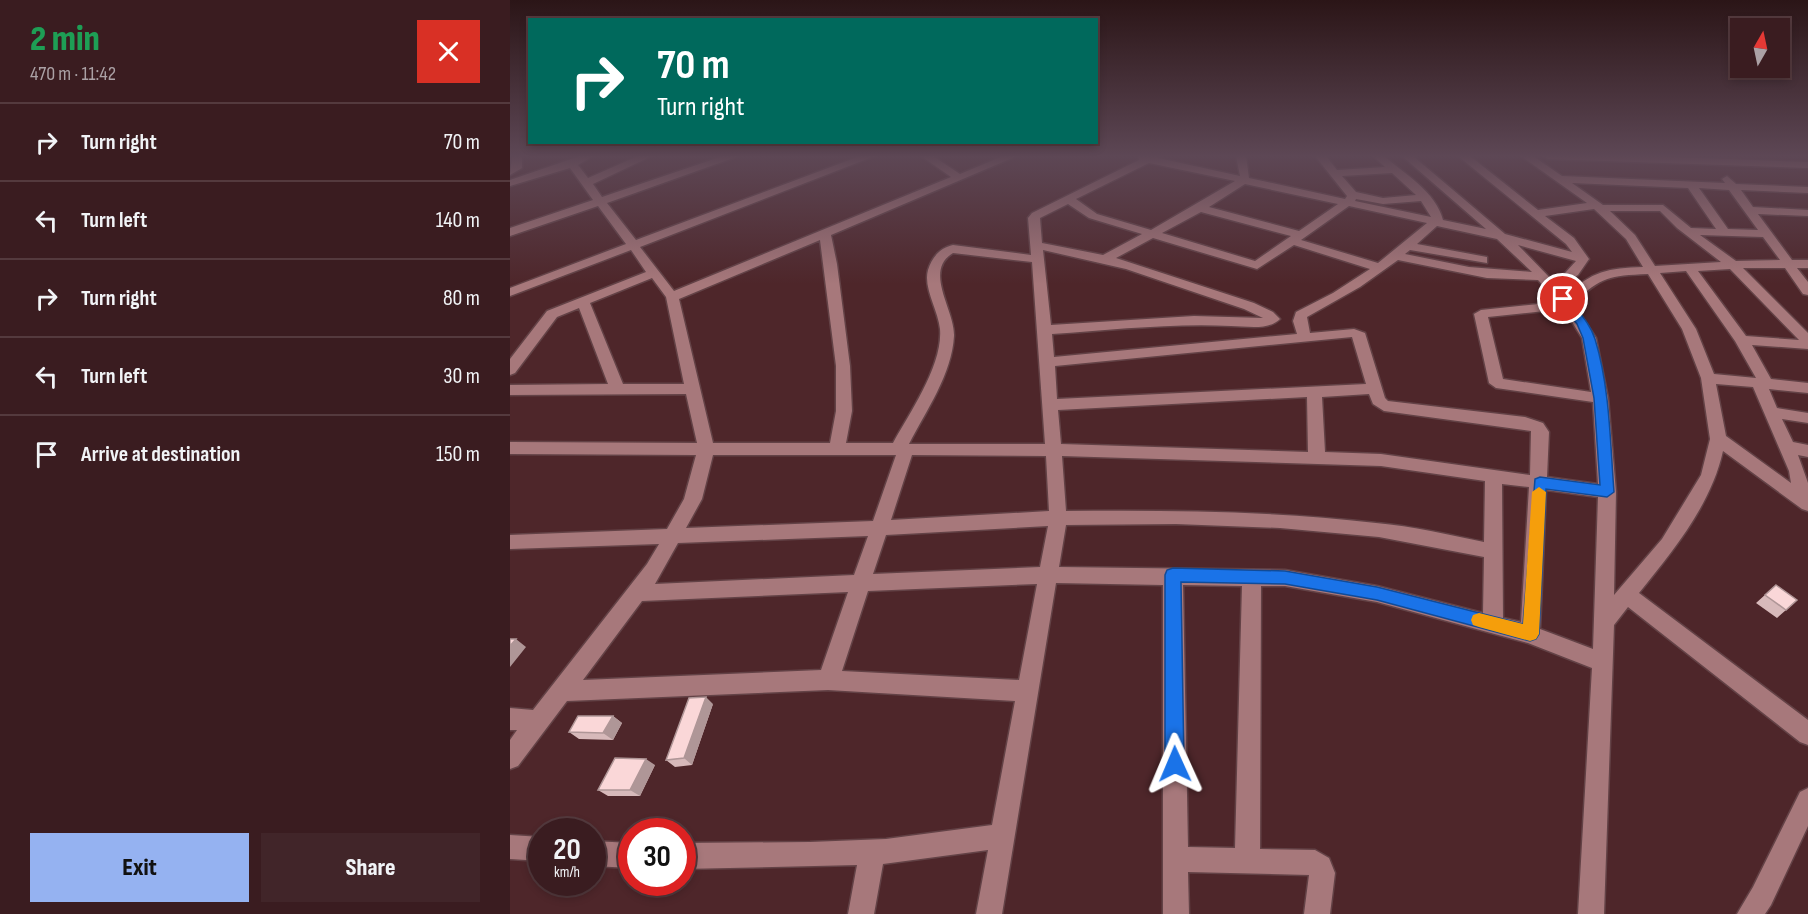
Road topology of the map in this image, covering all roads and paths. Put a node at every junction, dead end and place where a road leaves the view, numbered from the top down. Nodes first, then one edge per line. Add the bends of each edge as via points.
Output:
1 (607, 199) edge
2 (758, 199) edge
3 (910, 199) edge
4 (1068, 199) joint
5 (1214, 199) edge
6 (1350, 199) junction
7 (1407, 199) edge
8 (1425, 199) edge
9 (1457, 199) edge
10 (1516, 199) edge
11 (1587, 199) edge
12 (1660, 199) edge
13 (1701, 199) edge
14 (1740, 199) edge
15 (600, 201) junction
16 (1599, 207) junction
17 (1200, 208) junction
18 (1663, 208) junction
19 (1748, 210) junction
20 (1808, 213) edge
21 (1535, 214) junction
22 (1434, 223) junction
23 (1691, 231) junction
24 (510, 232) edge
25 (1152, 233) junction
26 (1725, 233) junction
27 (825, 234) junction
28 (1765, 234) junction
29 (1501, 236) junction
30 (1298, 238) junction
31 (1036, 243) junction
32 (633, 246) junction
33 (1410, 246) junction
34 (1110, 256) junction
35 (1397, 256) junction
36 (1583, 259) junction
37 (1483, 260) dead end
38 (1785, 261) junction
39 (1731, 263) junction
40 (1808, 264) edge
41 (1651, 267) junction
42 (1689, 267) junction
43 (1381, 268) junction
44 (654, 273) junction
45 (1543, 276) junction
46 (510, 291) edge
47 (1808, 291) edge
48 (1559, 295) junction
49 (672, 297) junction
50 (583, 302) junction
51 (1045, 330) junction
52 (1302, 330) junction
53 (1742, 340) junction
54 (1808, 343) edge
55 (1047, 362) junction
56 (510, 370) edge
57 (1708, 378) junction
58 (1763, 384) junction
59 (1375, 388) junction
60 (1808, 388) edge
61 (617, 389) junction
62 (693, 389) junction
63 (510, 390) edge
64 (1314, 392) junction
65 (1600, 398) junction
66 (1050, 405) junction
67 (1771, 412) junction
68 (1808, 418) edge
69 (1718, 439) junction
70 (1786, 447) junction
71 (510, 448) edge
72 (706, 448) junction
73 (837, 448) junction
74 (902, 448) junction
75 (1052, 450) junction
76 (1808, 451) edge
77 (1317, 459) junction
78 (1494, 476) junction
79 (1540, 482) junction
80 (1607, 492) junction
81 (1802, 500) edge
82 (1058, 518) junction
83 (881, 528) junction
84 (673, 536) junction
85 (510, 542) edge
86 (1493, 551) junction
87 (1049, 575) junction
88 (1173, 575) junction
89 (1252, 577) junction
90 (860, 585) junction
91 (636, 593) junction
92 (1627, 595) junction
93 (1604, 622) junction
94 (1493, 624) junction
95 (1530, 634) junction
96 (1604, 663) junction
97 (828, 680) junction
98 (561, 691) junction
99 (1028, 691) junction
100 (510, 719) edge
101 (538, 721) junction
102 (1808, 734) edge
103 (510, 758) edge
104 (1808, 800) edge
105 (1002, 836) junction
106 (510, 847) edge
107 (528, 848) edge
108 (872, 852) junction
109 (696, 856) edge
110 (1176, 859) junction
111 (1247, 861) junction
112 (861, 914) edge
113 (989, 914) edge
114 (1176, 914) edge
115 (1317, 914) edge
116 (1591, 914) edge
117 (1750, 914) edge

1 - 15 street
2 - 32 street
3 - 27 street
4 - 25 street via 1093,216
4 - 31 street via 1036,215
5 - 17 street
6 - 7 street
6 - 22 street
6 - 30 street
8 - 22 street via 1438,217
9 - 29 street
10 - 21 street
11 - 16 street
12 - 18 street via 1666,207
13 - 26 street
14 - 19 street
15 - 24 street
15 - 32 street
16 - 18 street
16 - 21 street
16 - 41 street via 1631,237
17 - 25 street
17 - 30 street
18 - 23 street
19 - 20 street
19 - 28 street
21 - 36 street via 1570,241
22 - 29 street
22 - 33 street
23 - 26 street
23 - 39 street
25 - 30 street via 1257,265
25 - 34 street
26 - 28 street
27 - 49 street
27 - 73 street via 843,366 844,411
28 - 38 street
29 - 36 street
29 - 45 street
30 - 43 street
31 - 34 street
31 - 51 street
31 - 74 street via 953,249 942,254 934,272 947,324 944,353
32 - 44 street
32 - 46 street
33 - 35 street
33 - 37 street
34 - 51 street via 1273,319 1261,323 1194,320
35 - 43 street
35 - 45 street via 1486,275
36 - 48 street via 1565,280
38 - 39 street
38 - 40 street
38 - 47 street
39 - 42 street
39 - 54 street
41 - 42 street
41 - 48 street via 1600,275
41 - 57 street via 1689,329
42 - 53 street
43 - 52 street via 1301,315
44 - 49 street
44 - 50 street
45 - 48 street
48 - 65 street via 1589,338
48 - 65 street via 1551,309 1481,314 1494,381
49 - 62 street
50 - 56 street via 547,318
50 - 61 street
51 - 55 street
52 - 55 street
52 - 59 street via 1360,336
53 - 54 street
53 - 58 street
55 - 66 street
57 - 58 street
57 - 69 street
58 - 60 street
58 - 67 street
59 - 64 street
59 - 79 street via 1380,404 1525,423 1537,428 1541,432
61 - 62 street
61 - 63 street
62 - 72 street
64 - 66 street
64 - 77 street
65 - 80 street
66 - 75 street
67 - 68 street
67 - 70 street
69 - 81 street
69 - 92 street via 1709,476 1668,544
70 - 76 street
70 - 81 street via 1800,482
71 - 72 street
72 - 73 street
72 - 84 street via 693,499
73 - 74 street
74 - 75 street
74 - 83 street
75 - 77 street
75 - 82 street
77 - 78 street via 1381,460
78 - 79 street
78 - 86 street
79 - 80 street
79 - 95 street
80 - 93 street
82 - 83 street
82 - 86 street via 1280,520 1400,533
82 - 87 street
83 - 84 street
83 - 90 street
84 - 85 street
84 - 91 street
86 - 94 street
87 - 88 street
87 - 90 street
87 - 99 street
88 - 89 street
88 - 110 street
89 - 94 street via 1285,578 1384,595
89 - 111 street
90 - 91 street
90 - 97 street
91 - 98 street
92 - 93 street
92 - 102 street
93 - 96 street
94 - 95 street
95 - 96 street
96 - 116 street
97 - 98 street
97 - 99 street
98 - 101 street
99 - 105 street
100 - 101 street
101 - 103 street
104 - 117 street
105 - 108 street
105 - 113 street
106 - 107 street
108 - 109 street
108 - 112 street
110 - 111 street
110 - 114 street
111 - 115 street via 1315,863 1322,873

